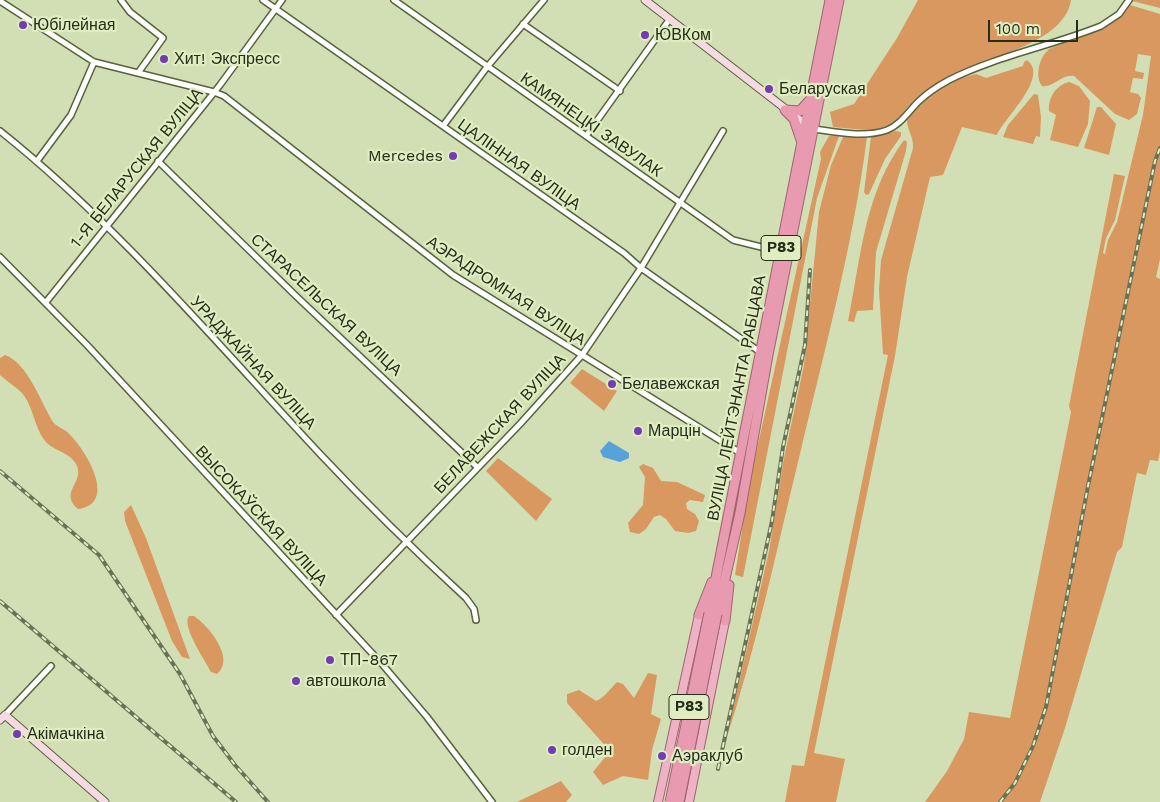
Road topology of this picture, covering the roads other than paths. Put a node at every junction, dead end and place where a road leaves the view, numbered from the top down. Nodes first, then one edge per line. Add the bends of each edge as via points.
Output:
1 (121, 0) edge
2 (263, 0) edge
3 (282, 0) edge
4 (394, 0) edge
5 (544, 0) edge
6 (645, 0) edge
7 (830, 0) edge
8 (839, 0) edge
9 (1129, 0) edge
10 (0, 1) edge
11 (275, 8) junction
12 (669, 20) junction
13 (523, 24) junction
14 (94, 62) junction
15 (487, 67) junction
16 (138, 73) junction
17 (620, 91) junction
18 (214, 92) junction
19 (810, 98) junction
20 (785, 110) junction
21 (805, 125) junction
22 (443, 126) junction
23 (814, 129) junction
24 (723, 131) dead end
25 (0, 132) edge
26 (586, 136) junction
27 (801, 144) junction
28 (37, 161) junction
29 (158, 161) junction
30 (681, 204) junction
31 (106, 226) junction
32 (781, 252) junction
33 (0, 257) edge
34 (641, 268) junction
35 (46, 302) junction
36 (760, 352) junction
37 (582, 355) junction
38 (745, 456) junction
39 (477, 467) junction
40 (406, 543) junction
41 (718, 568) junction
42 (336, 615) junction
43 (699, 616) joint
44 (717, 616) junction
45 (476, 620) dead end
46 (50, 666) dead end
47 (2, 717) edge
48 (664, 774) junction
49 (693, 782) junction
50 (105, 802) edge
51 (492, 802) edge
52 (658, 802) edge
53 (662, 802) edge
54 (670, 802) edge
55 (678, 802) edge
56 (688, 802) edge

1 - 16 street via 130,12 164,38
2 - 11 street, ЦАЛІННАЯ ВУЛІЦА
3 - 11 street, 1-Я БЕЛАРУСКАЯ ВУЛІЦА
4 - 15 street, КАМЯНЕЦКІ ЗАВУЛАК
5 - 13 street
6 - 12 main road
7 - 19 highway, ВУЛІЦА ЛЕЙТЭНАНТА РАБЦАВА / Р83
8 - 23 highway, ВУЛІЦА ЛЕЙТЭНАНТА РАБЦАВА / Р83
9 - 23 street via 1119,14 1101,26 947,81 887,130 842,132
10 - 14 street, АЭРАДРОМНАЯ ВУЛІЦА
11 - 18 street, 1-Я БЕЛАРУСКАЯ ВУЛІЦА
11 - 22 street, ЦАЛІННАЯ ВУЛІЦА
12 - 17 street
12 - 20 main road
13 - 15 street
13 - 17 street
14 - 16 street, АЭРАДРОМНАЯ ВУЛІЦА
14 - 28 street via 71,115
15 - 22 street
15 - 26 street, КАМЯНЕЦКІ ЗАВУЛАК
16 - 18 street, АЭРАДРОМНАЯ ВУЛІЦА
17 - 26 street
18 - 29 street, 1-Я БЕЛАРУСКАЯ ВУЛІЦА
18 - 37 street, АЭРАДРОМНАЯ ВУЛІЦА via 230,100 453,275
19 - 20 highway via 800,110
19 - 21 highway, ВУЛІЦА ЛЕЙТЭНАНТА РАБЦАВА / Р83
20 - 21 main road
20 - 27 highway via 798,127
21 - 23 main road
21 - 27 highway, ВУЛІЦА ЛЕЙТЭНАНТА РАБЦАВА / Р83
22 - 34 street, ЦАЛІННАЯ ВУЛІЦА
23 - 38 highway, ВУЛІЦА ЛЕЙТЭНАНТА РАБЦАВА / Р83
24 - 30 street, БЕЛАВЕЖСКАЯ ВУЛІЦА
25 - 28 street, УРАДЖАЙНАЯ ВУЛІЦА
26 - 30 street, КАМЯНЕЦКІ ЗАВУЛАК
27 - 32 highway, ВУЛІЦА ЛЕЙТЭНАНТА РАБЦАВА / Р83
28 - 31 street, УРАДЖАЙНАЯ ВУЛІЦА
29 - 31 street, 1-Я БЕЛАРУСКАЯ ВУЛІЦА
29 - 39 street, СТАРАСЕЛЬСКАЯ ВУЛІЦА
30 - 32 street, КАМЯНЕЦКІ ЗАВУЛАК via 732,240
30 - 34 street, БЕЛАВЕЖСКАЯ ВУЛІЦА
31 - 35 street, 1-Я БЕЛАРУСКАЯ ВУЛІЦА
31 - 40 street, УРАДЖАЙНАЯ ВУЛІЦА
32 - 36 highway, ВУЛІЦА ЛЕЙТЭНАНТА РАБЦАВА / Р83
33 - 35 street, ВЫСОКАЎСКАЯ ВУЛІЦА
34 - 36 street, ЦАЛІННАЯ ВУЛІЦА
34 - 37 street, БЕЛАВЕЖСКАЯ ВУЛІЦА
35 - 42 street, ВЫСОКАЎСКАЯ ВУЛІЦА
36 - 38 highway, ВУЛІЦА ЛЕЙТЭНАНТА РАБЦАВА / Р83
37 - 38 street, АЭРАДРОМНАЯ ВУЛІЦА
37 - 39 street, БЕЛАВЕЖСКАЯ ВУЛІЦА via 551,392
38 - 41 highway, ВУЛІЦА ЛЕЙТЭНАНТА РАБЦАВА / Р83
38 - 44 highway, ВУЛІЦА ЛЕЙТЭНАНТА РАБЦАВА / Р83 via 731,557
39 - 40 street, БЕЛАВЕЖСКАЯ ВУЛІЦА
40 - 42 street, БЕЛАВЕЖСКАЯ ВУЛІЦА
40 - 45 street, УРАДЖАЙНАЯ ВУЛІЦА via 466,598 474,609
41 - 43 highway
41 - 44 highway, ВУЛІЦА ЛЕЙТЭНАНТА РАБЦАВА / Р83
42 - 51 street, ВЫСОКАЎСКАЯ ВУЛІЦА via 420,709
43 - 48 main road
44 - 49 main road, ВУЛІЦА ЛЕЙТЭНАНТА РАБЦАВА
44 - 54 highway, ВУЛІЦА ЛЕЙТЭНАНТА РАБЦАВА / Р83, bridge
44 - 55 highway, ВУЛІЦА ЛЕЙТЭНАНТА РАБЦАВА / Р83, bridge
46 - 47 street
47 - 50 main road
48 - 49 main road via 667,784 677,790 685,790
48 - 52 main road
49 - 56 main road, ВУЛІЦА ЛЕЙТЭНАНТА РАБЦАВА
53 - 55 main road

